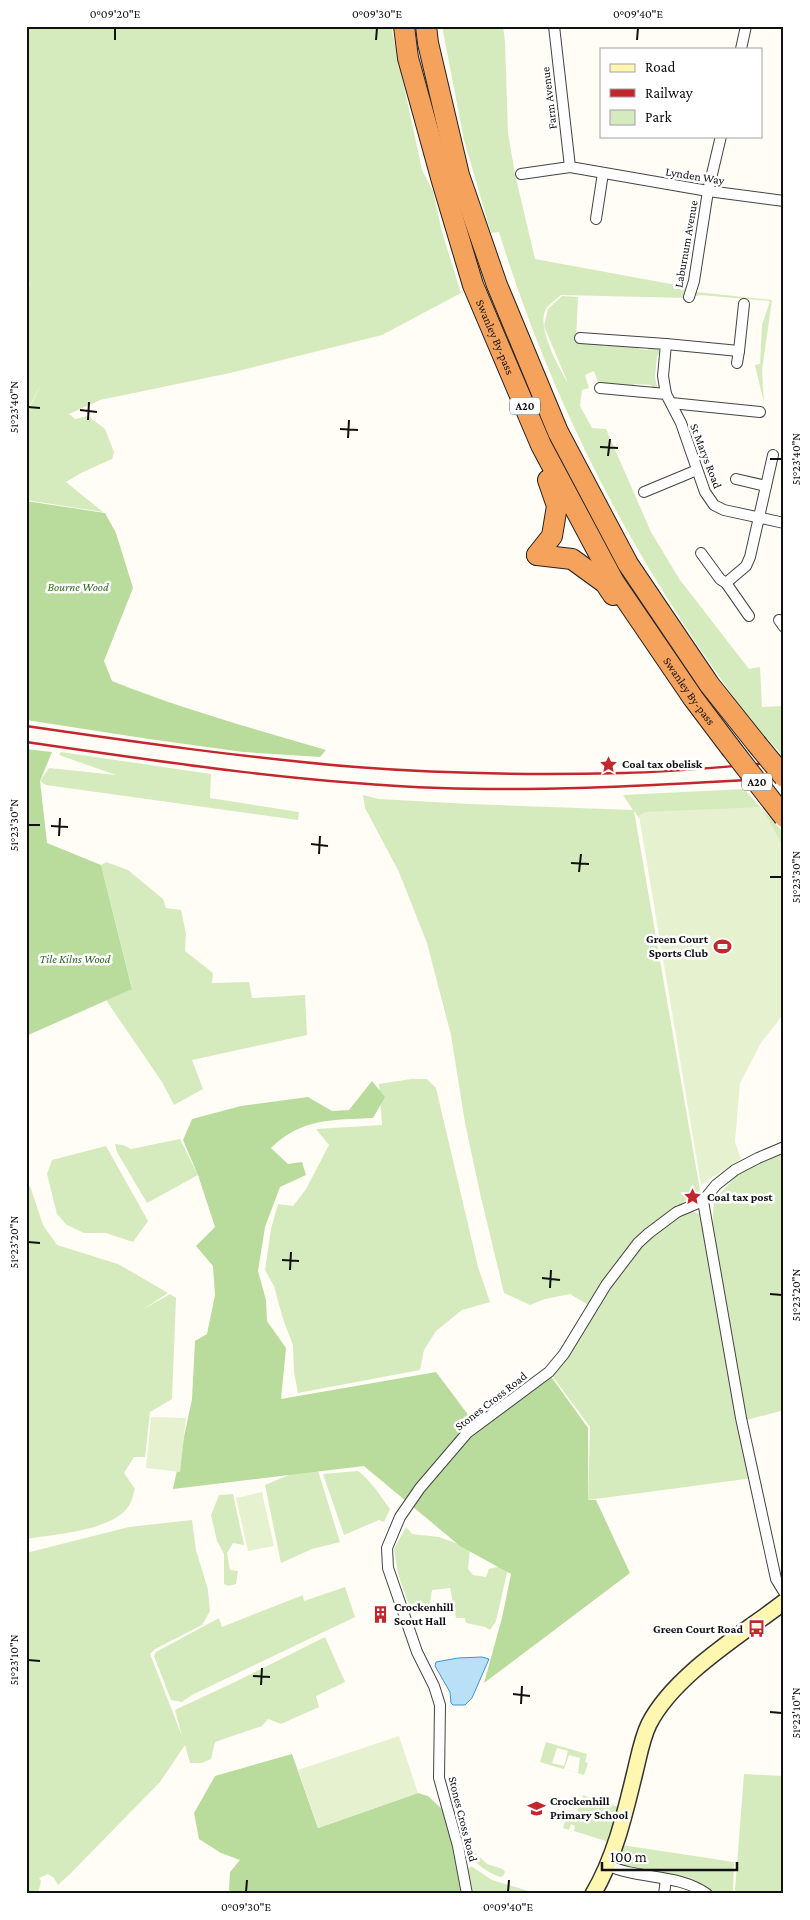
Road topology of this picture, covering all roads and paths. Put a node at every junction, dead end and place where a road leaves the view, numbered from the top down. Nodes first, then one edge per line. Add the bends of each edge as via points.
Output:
1 (404, 26) edge
2 (426, 26) edge
3 (554, 26) edge
4 (746, 26) edge
5 (741, 48) edge
6 (721, 138) edge
7 (570, 167) junction
8 (603, 173) junction
9 (521, 174) dead end
10 (708, 191) junction
11 (784, 201) edge
12 (596, 219) dead end
13 (689, 297) dead end
14 (744, 304) dead end
15 (580, 338) dead end
16 (666, 344) junction
17 (739, 351) junction
18 (737, 363) dead end
19 (507, 364) junction
20 (600, 388) dead end
21 (669, 399) junction
22 (760, 412) dead end
23 (773, 454) dead end
24 (697, 470) junction
25 (736, 479) dead end
26 (766, 486) junction
27 (644, 492) dead end
28 (758, 517) junction
29 (784, 523) edge
30 (701, 553) dead end
31 (726, 583) junction
32 (750, 616) dead end
33 (725, 741) junction
34 (784, 777) edge
35 (784, 817) edge
36 (784, 1147) edge
37 (703, 1201) junction
38 (784, 1592) edge
39 (784, 1602) edge
40 (607, 1866) junction
41 (666, 1879) junction
42 (467, 1894) edge
43 (593, 1894) edge
44 (664, 1894) edge
45 (707, 1894) edge

1 - 19 highway, Swanley By-pass / A20 via 411,68 470,276
2 - 34 highway, Swanley By-pass / A20, bridge via 459,176 497,285 558,432 628,564 708,684
3 - 7 street, Farm Avenue
4 - 5 street
6 - 10 street, Laburnum Avenue
7 - 8 street, Lynden Way
7 - 9 street, Lynden Way
8 - 10 street, Lynden Way
8 - 12 street
10 - 11 street, Lynden Way
10 - 13 street, Laburnum Avenue
14 - 17 street
15 - 16 street
16 - 17 street
16 - 21 street, St Marys Road via 662,376
17 - 18 street
19 - 33 highway, Swanley By-pass / A20 via 541,445 614,582
19 - 33 highway via 557,506 552,536 537,555 572,560 605,583 698,716
20 - 21 street, St Marys Road
21 - 22 street, St Marys Road
21 - 24 street, St Marys Road
23 - 26 street
24 - 27 street
24 - 28 street, St Marys Road via 714,505
25 - 26 street
26 - 28 street
28 - 29 street, St Marys Road
28 - 31 street via 746,566
30 - 31 street
31 - 32 street
33 - 35 highway, A20, bridge
36 - 37 street via 735,1170
37 - 38 street via 741,1418 776,1579
37 - 42 street, Stones Cross Road via 677,1212 638,1243 606,1285 564,1354 549,1372 467,1433 420,1488 400,1517 387,1548 388,1568 417,1652 440,1705 439,1778 458,1846
39 - 40 main road via 707,1660 658,1708 648,1726
40 - 41 street
40 - 43 main road
41 - 44 street
41 - 45 street via 685,1882

